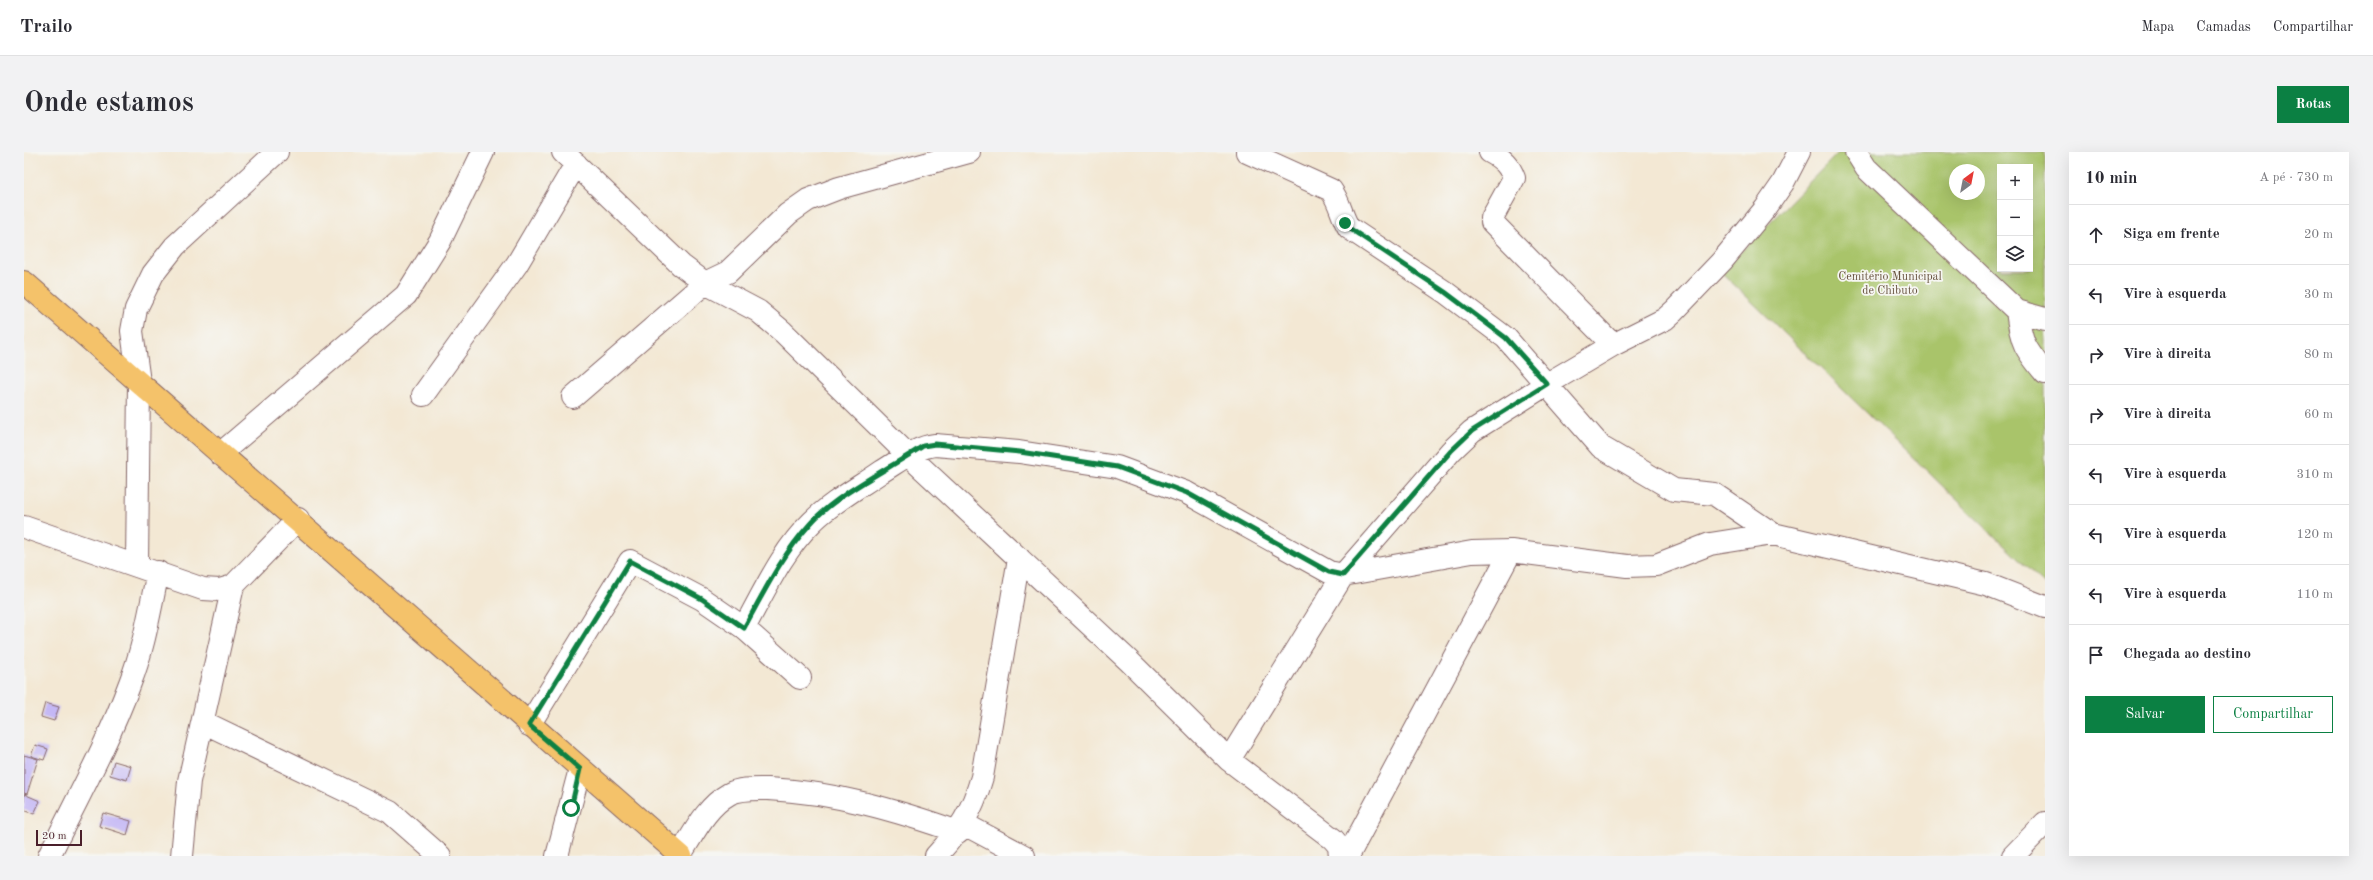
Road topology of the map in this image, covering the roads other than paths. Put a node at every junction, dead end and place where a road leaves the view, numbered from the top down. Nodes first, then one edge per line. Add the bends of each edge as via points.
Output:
1 (278, 152) edge
2 (484, 152) edge
3 (969, 152) edge
4 (1247, 152) edge
5 (1490, 152) edge
6 (1856, 152) edge
7 (1799, 153) edge
8 (570, 158) edge
9 (24, 282) edge
10 (705, 283) junction
11 (2017, 311) junction
12 (2045, 319) edge
13 (1613, 345) junction
14 (2045, 373) edge
15 (139, 382) junction
16 (1547, 384) junction
17 (423, 395) dead end
18 (573, 397) dead end
19 (220, 454) junction
20 (909, 456) junction
21 (298, 519) junction
22 (24, 527) edge
23 (1773, 534) junction
24 (1510, 551) junction
25 (1019, 558) junction
26 (137, 565) junction
27 (158, 572) junction
28 (1343, 575) junction
29 (233, 586) junction
30 (2045, 607) edge
31 (744, 628) junction
32 (800, 678) dead end
33 (203, 722) junction
34 (529, 725) junction
35 (1229, 760) junction
36 (580, 769) junction
37 (2045, 823) edge
38 (961, 828) junction
39 (680, 855) edge
40 (49, 856) edge
41 (182, 856) edge
42 (440, 856) edge
43 (557, 856) edge
44 (936, 856) edge
45 (1024, 856) edge
46 (1340, 856) edge
47 (1348, 856) edge
48 (2013, 856) edge

1 - 15 street via 175,246 153,274 136,309 132,331
2 - 19 street via 440,241 406,295
3 - 10 street via 839,188 808,200 788,214 728,272
4 - 16 street via 1331,190 1339,201 1345,223 1349,228 1445,292 1506,338
5 - 13 street via 1502,158 1514,178 1492,222
6 - 11 street via 1866,168
7 - 13 street via 1783,183 1765,208 1722,261 1674,311 1665,319
8 - 10 street via 681,265
8 - 17 street via 517,264
9 - 15 main road
10 - 18 street
10 - 20 street via 758,311 783,332
11 - 12 street
11 - 14 street via 2020,338 2027,352
13 - 16 street
15 - 19 main road
15 - 26 street
16 - 23 street via 1600,447 1608,453 1674,490 1714,494
16 - 28 street via 1472,431 1451,451
19 - 21 main road
20 - 25 street
20 - 28 street via 923,446 935,444 1020,452 1117,467 1187,493 1329,572
20 - 31 street via 827,508 810,523 780,564
21 - 29 street
21 - 34 main road
22 - 26 street
23 - 24 street via 1710,544 1656,565 1627,566
23 - 30 street via 1986,584
24 - 28 street via 1442,556
24 - 47 street
25 - 35 street via 1129,661
25 - 38 street via 982,777 975,801
26 - 27 street
27 - 29 street via 203,588 220,590
27 - 40 street via 131,682 116,719
28 - 35 street
29 - 33 street
31 - 32 street
31 - 34 street via 702,599 630,561
33 - 41 street via 189,781
33 - 42 street via 390,812
34 - 36 main road
35 - 46 street via 1333,839 1339,846
36 - 39 main road
36 - 43 street
37 - 48 street
38 - 39 street via 805,791 749,789 730,793 708,810
38 - 44 street
38 - 45 street

